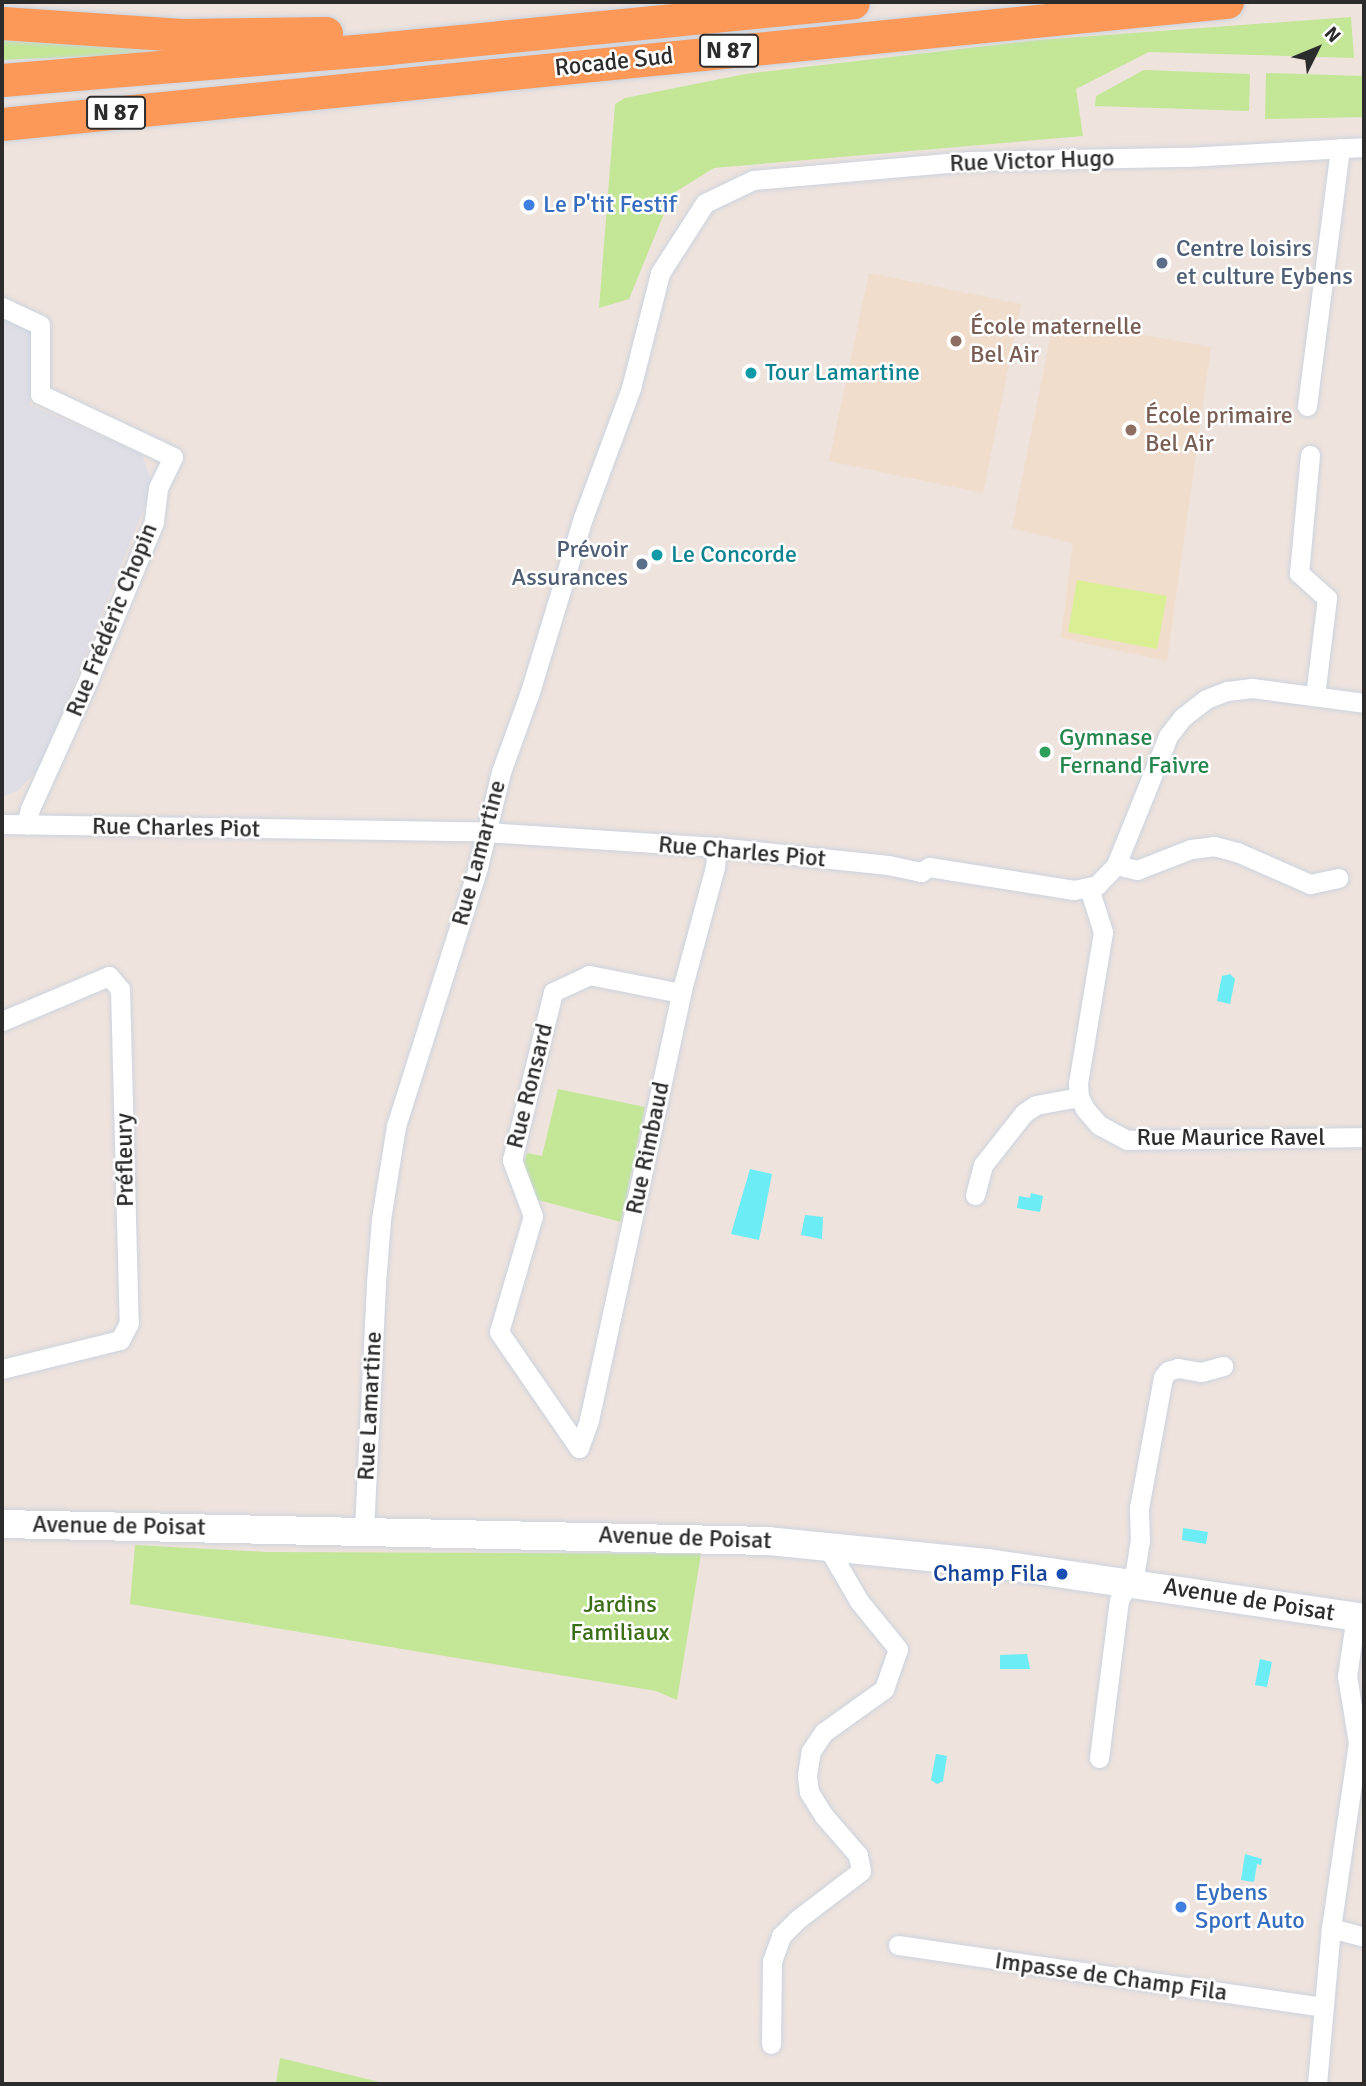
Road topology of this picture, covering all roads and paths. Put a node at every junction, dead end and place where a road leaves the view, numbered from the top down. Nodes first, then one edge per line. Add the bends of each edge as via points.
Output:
1 (853, 2) edge
2 (1227, 2) edge
3 (2, 23) edge
4 (433, 43) junction
5 (2, 80) edge
6 (231, 101) junction
7 (2, 124) edge
8 (2, 142) edge
9 (1364, 147) edge
10 (1339, 148) junction
11 (705, 203) joint
12 (2, 307) edge
13 (1307, 406) dead end
14 (1310, 455) dead end
15 (1315, 696) junction
16 (1364, 703) edge
17 (2, 824) edge
18 (26, 825) junction
19 (486, 832) junction
20 (717, 847) junction
21 (1116, 865) junction
22 (1338, 878) dead end
23 (1089, 888) junction
24 (681, 993) junction
25 (2, 1020) edge
26 (1079, 1097) junction
27 (1364, 1137) edge
28 (975, 1195) dead end
29 (1223, 1366) dead end
30 (2, 1369) edge
31 (579, 1448) joint
32 (2, 1524) edge
33 (364, 1530) junction
34 (827, 1546) junction
35 (1130, 1582) junction
36 (1360, 1617) edge
37 (1098, 1758) dead end
38 (1331, 1928) junction
39 (1364, 1937) edge
40 (898, 1945) dead end
41 (1324, 2007) junction
42 (771, 2044) dead end
43 (1317, 2084) edge

1 - 4 highway, Rocade Sud / N 87
2 - 6 highway, Rocade Sud / N 87
3 - 4 highway via 193,35 370,31
4 - 5 highway, Rocade Sud / N 87
6 - 7 highway, Rocade Sud / N 87
6 - 8 highway
9 - 10 street, Rue Victor Hugo
10 - 11 street, Rue Victor Hugo via 970,162 753,180
10 - 13 street
11 - 19 street, Rue Lamartine via 660,273 631,388 583,518
12 - 18 street, Rue Frédéric Chopin via 40,325 40,394 173,457 158,488 154,522
14 - 15 street via 1299,573 1327,598
15 - 16 street
15 - 21 street via 1240,689 1214,695 1193,708 1174,726 1164,745
17 - 18 street, Rue Charles Piot
18 - 19 street, Rue Charles Piot
19 - 20 street, Rue Charles Piot
19 - 33 street, Rue Lamartine via 391,1153 376,1283
20 - 23 street, Rue Charles Piot via 921,872 929,867 1074,890
20 - 24 street, Rue Rimbaud
21 - 22 street via 1137,870 1191,849 1214,846 1310,884
21 - 23 street
23 - 26 street via 1103,932 1080,1064
24 - 31 street, Rue Rimbaud via 589,1420
24 - 31 street, Rue Ronsard via 589,975 553,992 512,1160 533,1216 499,1332
25 - 30 street, Préfleury via 109,976 120,989 129,1323 120,1340
26 - 27 street, Rue Maurice Ravel via 1099,1125 1126,1140
26 - 28 street via 1035,1105 1024,1114 983,1165
29 - 35 street via 1201,1372 1178,1368 1163,1377
32 - 33 main road, Avenue de Poisat
33 - 34 main road, Avenue de Poisat via 700,1537
34 - 35 main road, Avenue de Poisat
34 - 42 street via 859,1601 898,1649 884,1689 824,1732 811,1751 809,1792 858,1855 861,1871 781,1936 772,1961
35 - 36 main road, Avenue de Poisat
35 - 37 street via 1119,1600
36 - 38 street via 1347,1676 1358,1743
38 - 39 street
38 - 41 street
40 - 41 street, Impasse de Champ Fila
41 - 43 street

